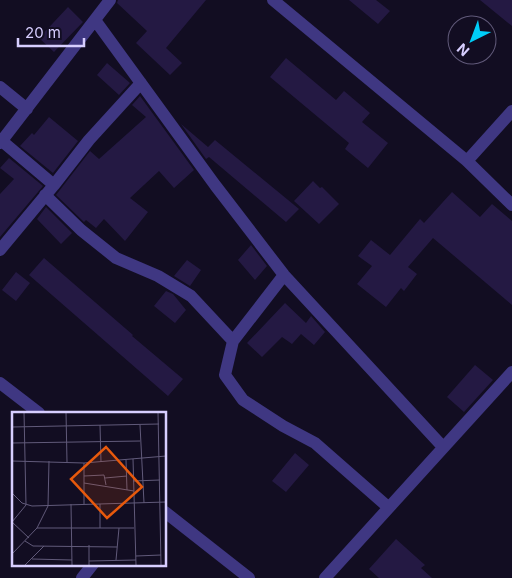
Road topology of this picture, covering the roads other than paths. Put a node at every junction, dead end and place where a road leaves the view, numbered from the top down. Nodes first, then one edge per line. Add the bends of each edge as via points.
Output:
1 (110, 0) edge
2 (274, 0) edge
3 (95, 20) junction
4 (141, 83) junction
5 (0, 87) edge
6 (27, 109) junction
7 (512, 112) edge
8 (1, 142) edge
9 (467, 161) junction
10 (54, 185) junction
11 (46, 195) junction
12 (512, 205) edge
13 (0, 250) edge
14 (284, 275) junction
15 (233, 341) junction
16 (512, 372) edge
17 (0, 383) edge
18 (38, 412) edge
19 (443, 448) junction
20 (388, 507) junction
21 (166, 513) edge
22 (91, 566) edge
23 (82, 578) edge
24 (249, 578) edge
25 (325, 578) edge

1 - 3 street
2 - 9 street
3 - 4 street
3 - 6 street
4 - 10 street via 89,140
4 - 14 street
5 - 6 street
6 - 8 street
7 - 9 street
8 - 10 street
9 - 12 street
10 - 11 street
11 - 13 street
11 - 15 street via 81,230 116,258 158,276 191,296
14 - 15 street
14 - 19 street
15 - 20 street via 225,375 243,400 315,443
16 - 19 street
17 - 18 street
19 - 20 street
20 - 25 street
21 - 24 street
22 - 23 street

